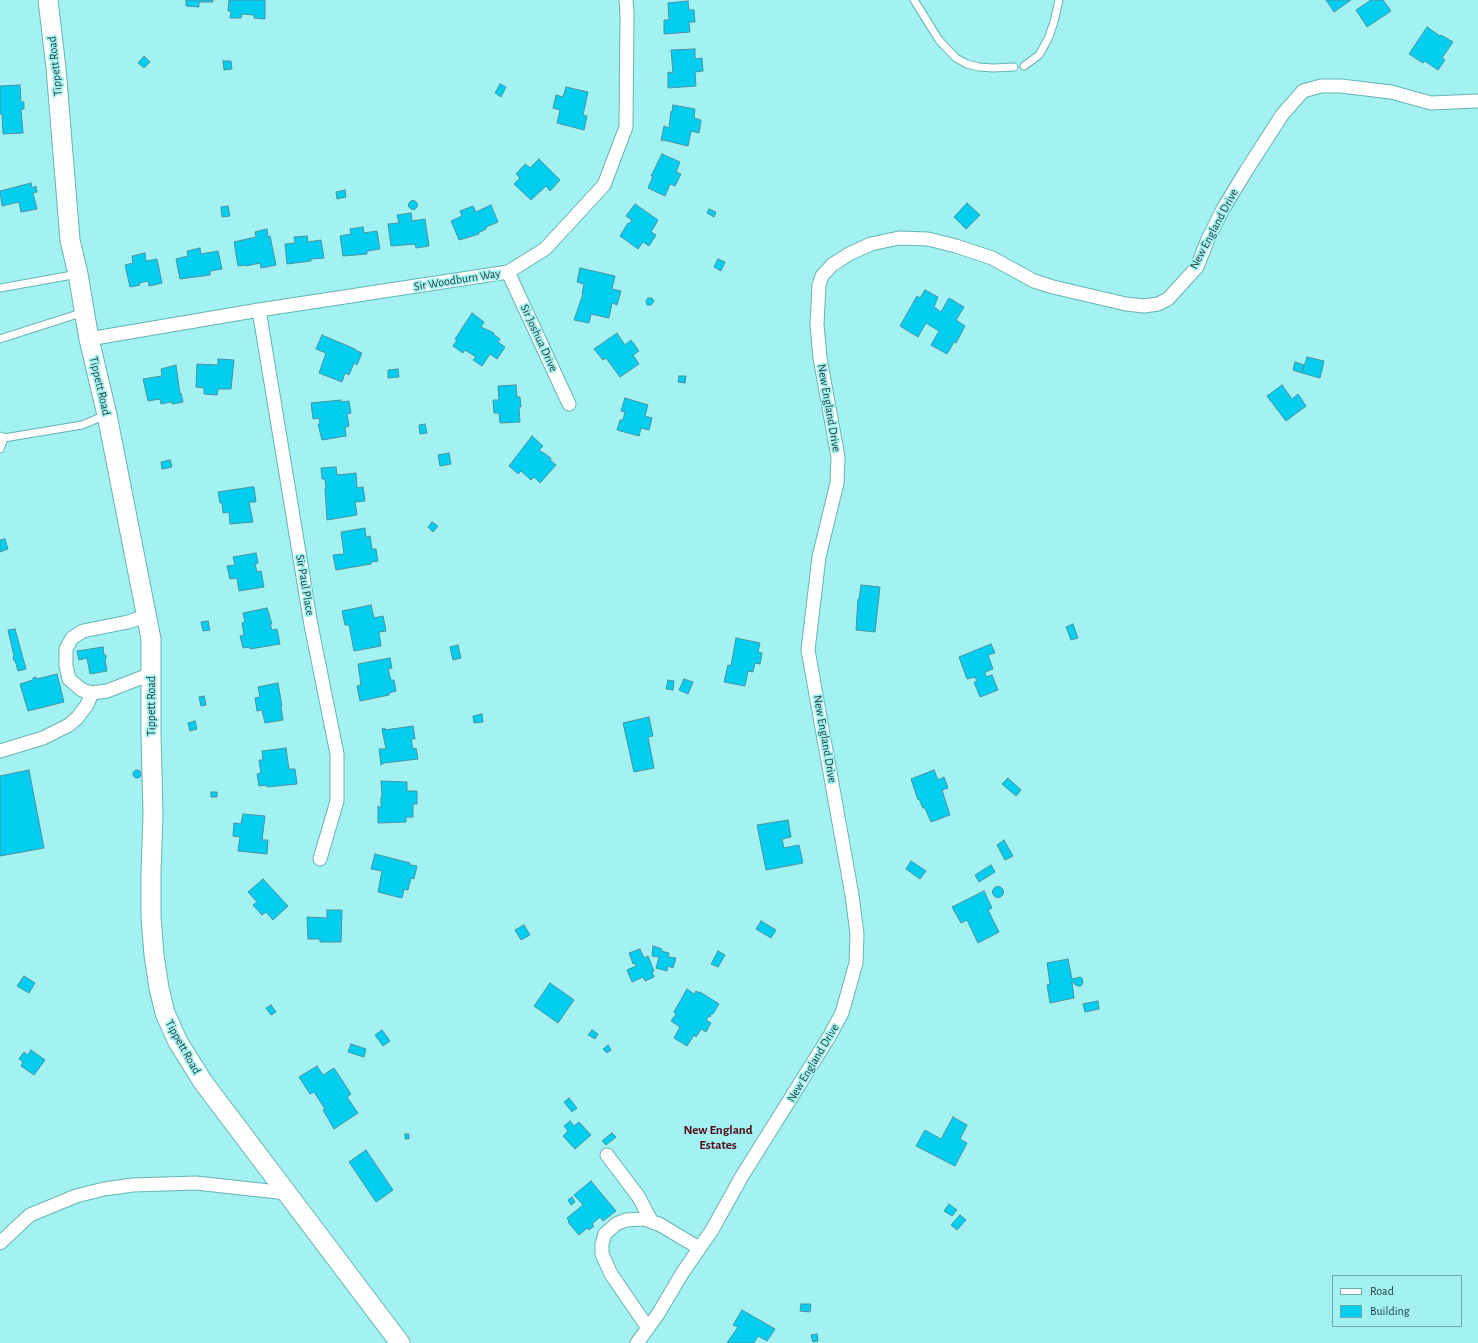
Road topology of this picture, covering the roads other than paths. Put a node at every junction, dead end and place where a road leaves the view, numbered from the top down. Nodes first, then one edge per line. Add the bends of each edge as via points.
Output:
1 (48, 0) edge
2 (626, 0) edge
3 (914, 0) edge
4 (1059, 0) edge
5 (1024, 66) dead end
6 (1014, 67) dead end
7 (1478, 101) edge
8 (508, 272) junction
9 (78, 274) junction
10 (0, 288) edge
11 (259, 310) junction
12 (84, 312) junction
13 (0, 339) edge
14 (89, 339) junction
15 (569, 404) dead end
16 (107, 415) junction
17 (2, 437) edge
18 (0, 449) edge
19 (146, 616) junction
20 (151, 674) junction
21 (92, 693) junction
22 (0, 751) edge
23 (320, 859) dead end
24 (607, 1155) dead end
25 (287, 1193) junction
26 (652, 1222) junction
27 (0, 1243) edge
28 (699, 1248) junction
29 (648, 1328) junction
30 (400, 1343) edge
31 (637, 1343) edge

1 - 9 street, Tippett Road via 70,240
2 - 8 street, Sir Woodburn Way via 626,127 604,186 545,249
3 - 6 lane via 939,40 956,58 979,67
4 - 5 lane via 1048,39 1039,55
7 - 28 street, New England Drive via 1431,103 1391,92 1341,86 1321,86 1303,91 1282,115 1223,209 1197,267 1168,299 1158,304 1126,304 1053,287 1034,281 992,258 928,239 900,238 872,244 849,254 832,265 822,276 819,285 817,324 838,457 837,483 819,557 808,650 852,895 857,934 856,964 836,1025
8 - 11 street, Sir Woodburn Way
8 - 15 street, Sir Joshua Drive
9 - 10 lane
9 - 12 street, Tippett Road
11 - 14 street, Sir Woodburn Way
11 - 23 street, Sir Paul Place via 311,625 337,754 337,801
12 - 13 lane
12 - 14 street, Tippett Road
14 - 16 street, Tippett Road
16 - 17 lane via 82,425
16 - 19 street, Tippett Road
17 - 18 lane
19 - 20 street, Tippett Road via 150,639
19 - 21 street via 83,631 72,638 66,649 69,678 82,690
20 - 21 street via 113,690
20 - 25 street, Tippett Road via 152,917 154,955 165,1013 178,1042 203,1082
21 - 22 street via 87,705 69,725 43,738
24 - 26 street via 638,1196
25 - 27 street via 196,1183 133,1185 104,1189 76,1196 30,1215
25 - 30 street, Tippett Road
26 - 28 street
26 - 29 street via 644,1219 626,1220 616,1224 605,1234 602,1244 602,1254 611,1274
28 - 29 street, New England Drive
29 - 31 street, New England Drive

